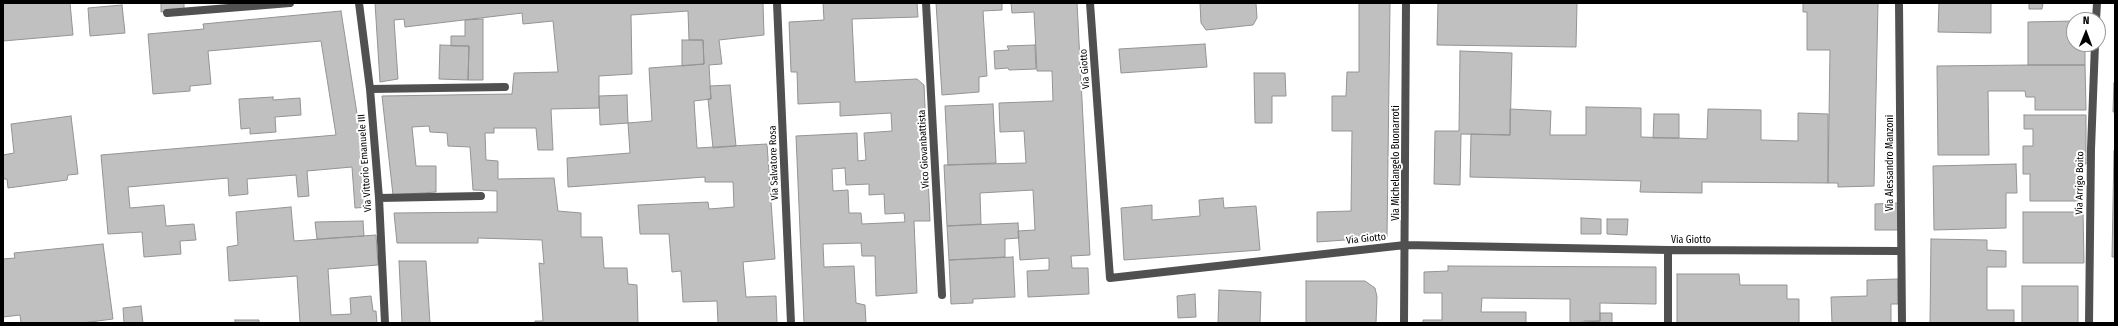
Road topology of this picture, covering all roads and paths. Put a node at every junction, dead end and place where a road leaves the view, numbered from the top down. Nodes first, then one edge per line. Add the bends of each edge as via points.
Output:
1 (290, 3) edge
2 (360, 3) edge
3 (777, 3) edge
4 (926, 3) edge
5 (1090, 3) edge
6 (1406, 3) edge
7 (1899, 3) edge
8 (167, 13) dead end
9 (2095, 52) edge
10 (505, 87) dead end
11 (370, 89) junction
12 (481, 196) dead end
13 (379, 198) junction
14 (1405, 245) junction
15 (1668, 250) junction
16 (1900, 251) junction
17 (942, 295) dead end
18 (385, 323) edge
19 (790, 323) edge
20 (1404, 323) edge
21 (1668, 323) edge
22 (1902, 323) edge
23 (2089, 323) edge

1 - 8 street
2 - 11 street, Via Vittorio Emanuele III
3 - 19 street, Via Salvatore Rosa
4 - 17 street, Vico Giovanbattista
5 - 14 street, Via Giotto via 1110,278
6 - 14 street, Via Michelangelo Buonarroti
7 - 16 street, Via Alessandro Manzoni
9 - 23 street, Via Arrigo Boito
10 - 11 street
11 - 13 street, Via Vittorio Emanuele III
12 - 13 street
13 - 18 street, Via Vittorio Emanuele III
14 - 15 street, Via Giotto
14 - 20 street, Via Michelangelo Buonarroti
15 - 16 street, Via Giotto
15 - 21 street
16 - 22 street, Via Alessandro Manzoni

